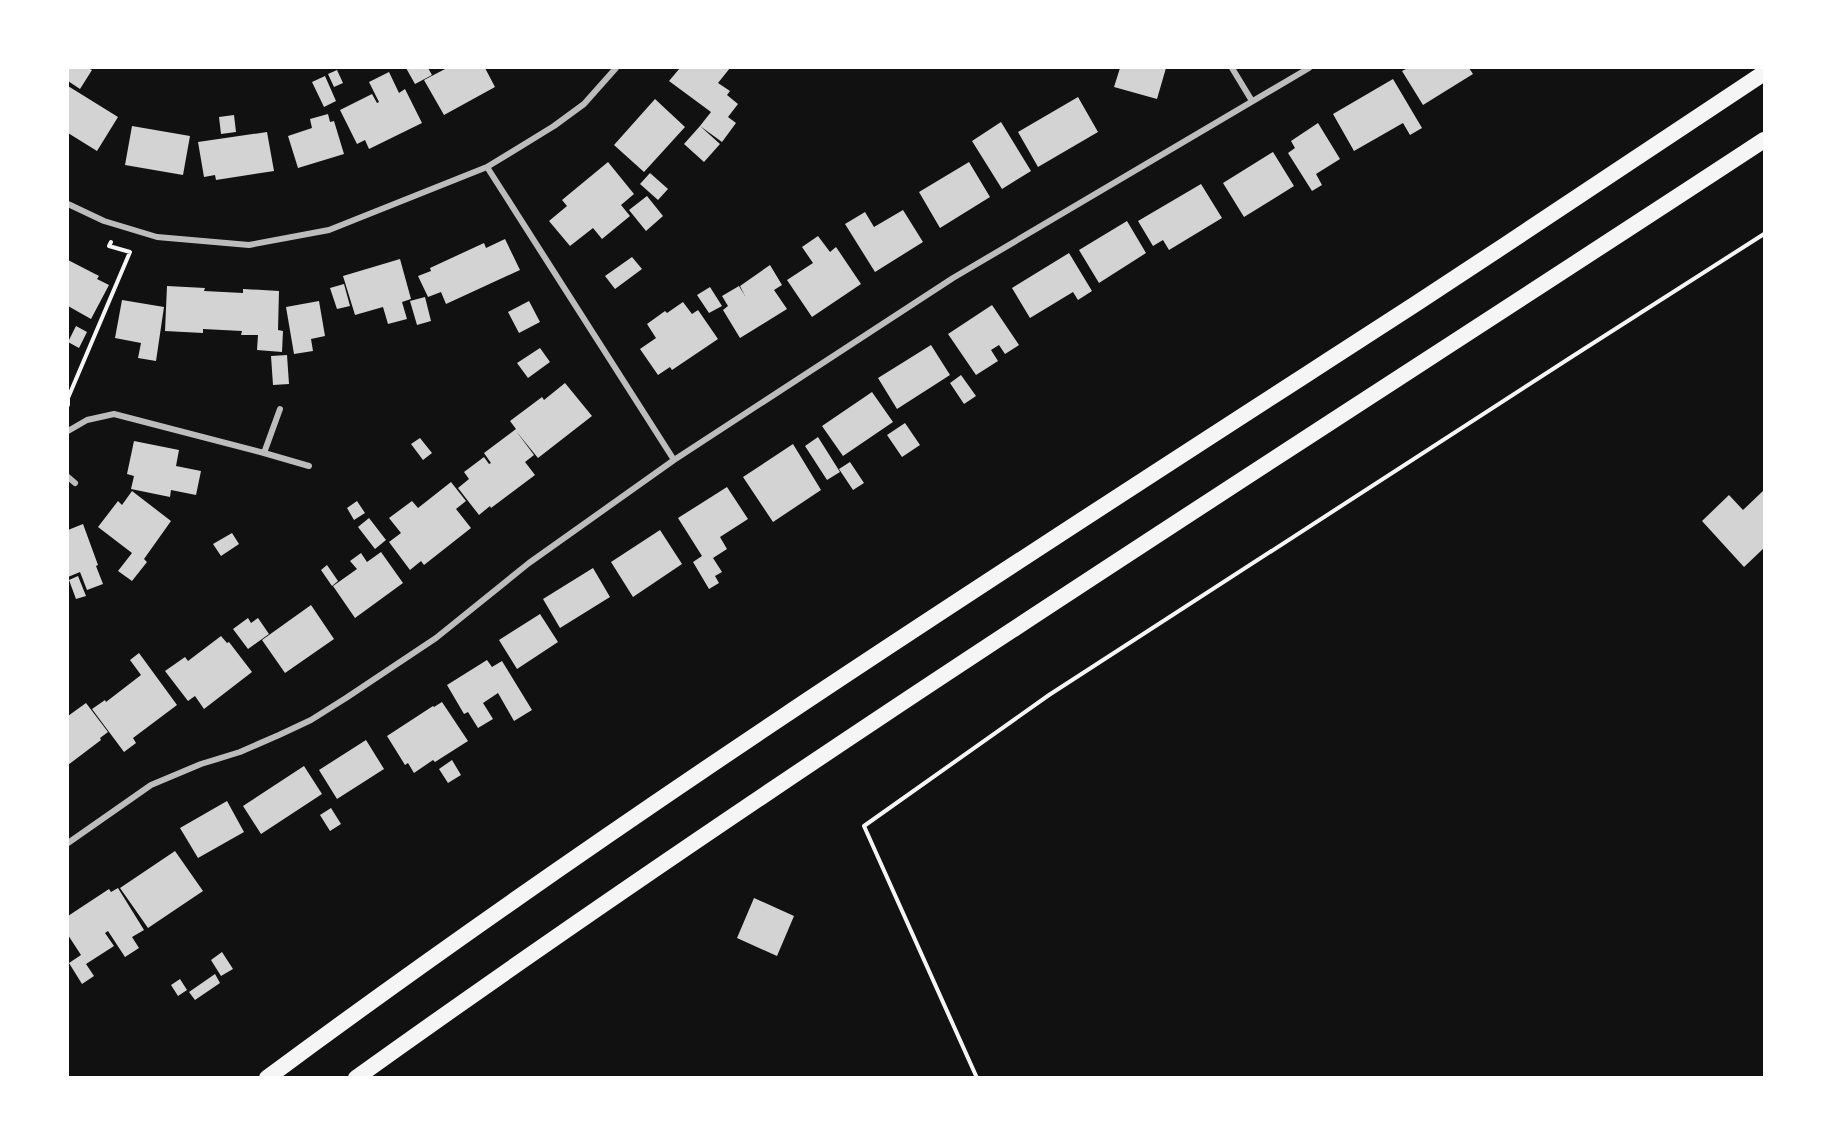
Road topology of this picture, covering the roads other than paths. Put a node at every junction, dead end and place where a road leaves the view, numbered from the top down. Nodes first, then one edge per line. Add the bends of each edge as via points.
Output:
1 (616, 68) edge
2 (1232, 68) edge
3 (1309, 68) edge
4 (1764, 73) edge
5 (1252, 101) junction
6 (1764, 140) edge
7 (487, 167) junction
8 (68, 204) edge
9 (280, 409) dead end
10 (68, 431) edge
11 (264, 453) junction
12 (674, 460) junction
13 (309, 466) dead end
14 (68, 477) edge
15 (75, 483) dead end
16 (68, 843) edge
17 (267, 1077) edge
18 (356, 1077) edge

1 - 7 street via 584,104
2 - 5 street
3 - 5 street
4 - 17 highway via 803,704 471,931
5 - 12 street via 953,278
6 - 18 highway via 820,757 627,886
7 - 8 street via 329,230 249,245 158,237
7 - 12 street
9 - 11 street
10 - 11 street via 87,420 114,414
11 - 13 street
12 - 16 street via 529,563 436,638 346,698 279,735 151,785
14 - 15 street

